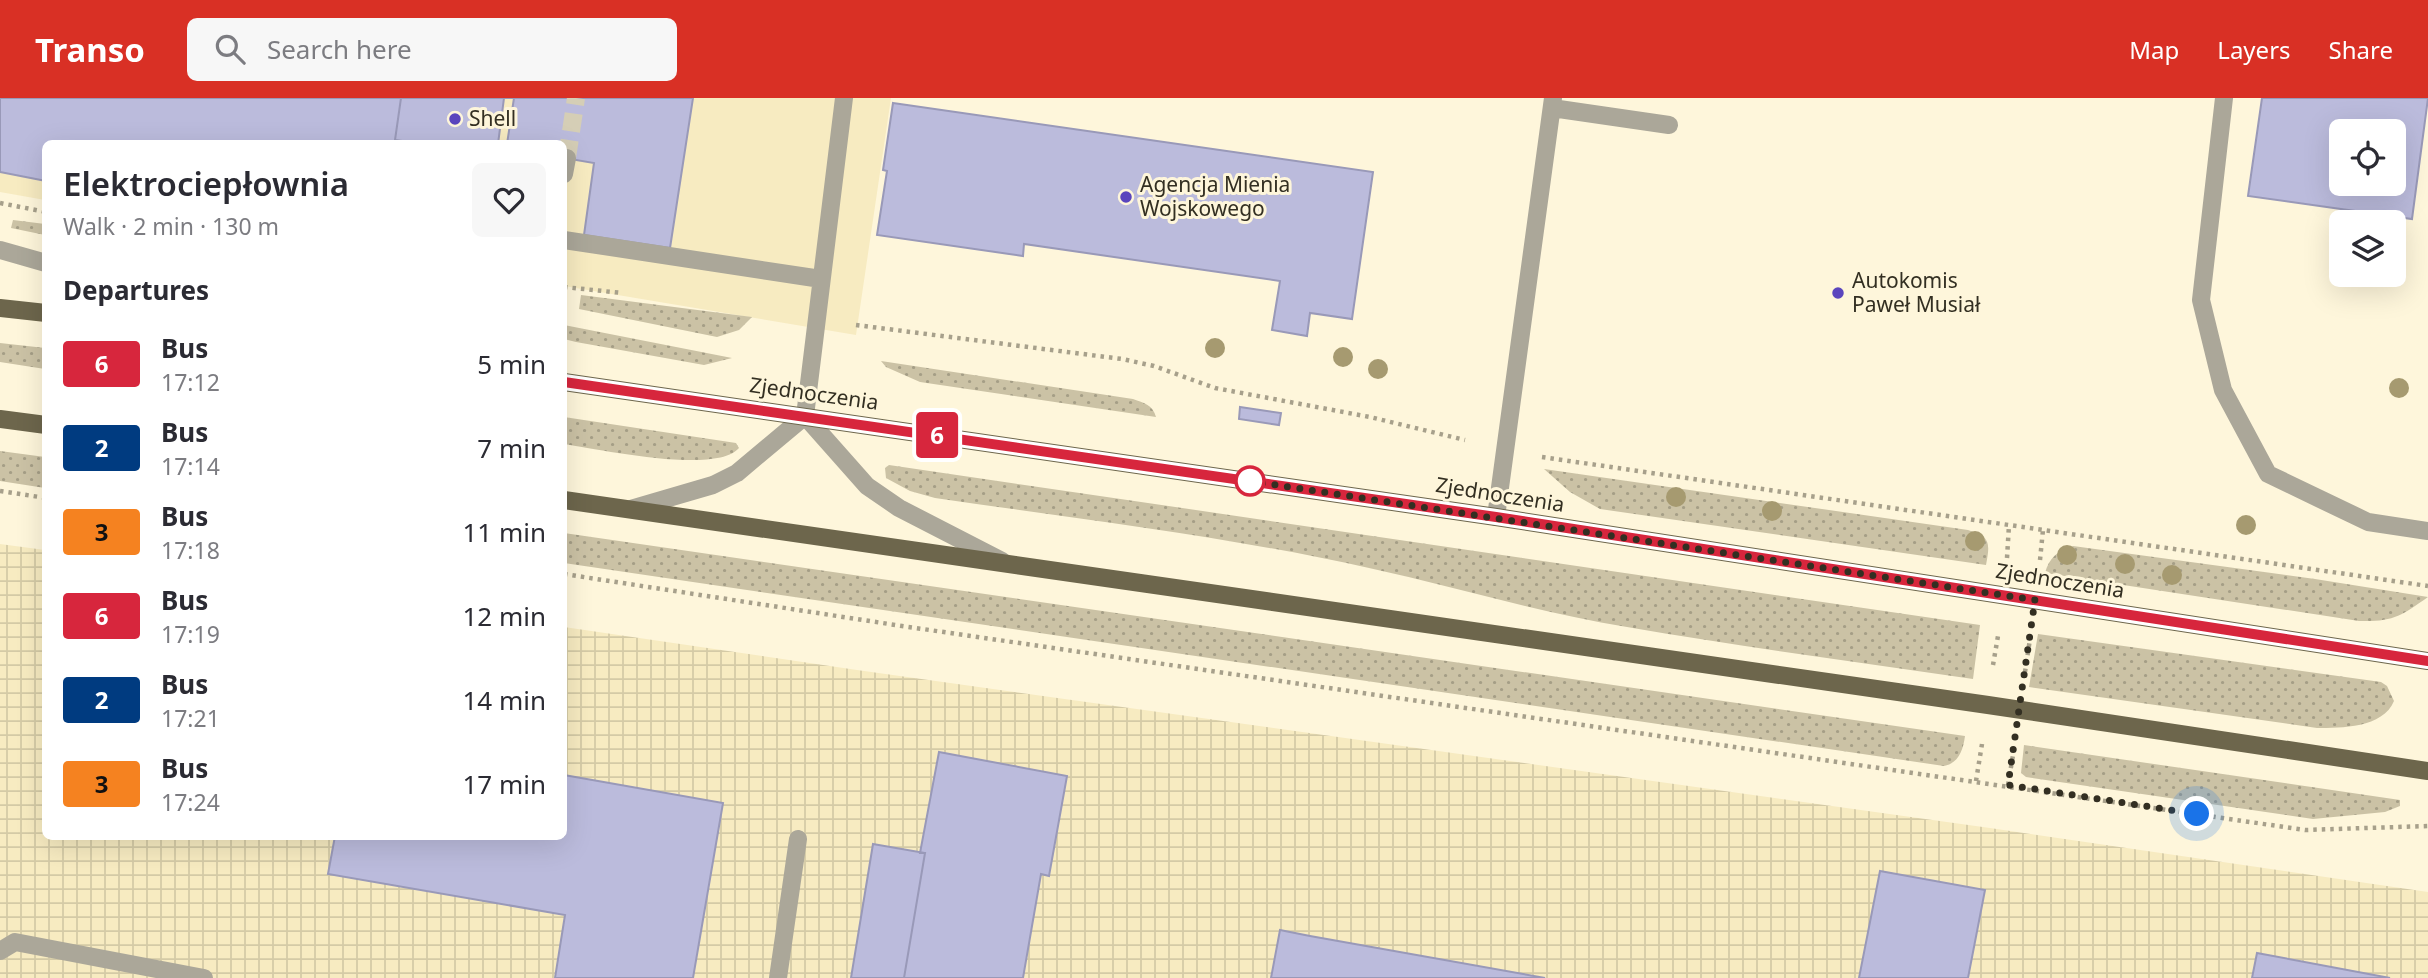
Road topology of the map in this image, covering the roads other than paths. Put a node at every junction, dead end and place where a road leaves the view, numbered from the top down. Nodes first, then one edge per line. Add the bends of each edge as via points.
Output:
1 (844, 98) edge
2 (2224, 98) edge
3 (1553, 103) edge
4 (1669, 125) dead end
5 (567, 240) edge
6 (0, 250) edge
7 (42, 262) edge
8 (821, 279) junction
9 (0, 308) edge
10 (42, 313) edge
11 (567, 382) edge
12 (805, 416) junction
13 (0, 419) edge
14 (42, 424) edge
15 (567, 499) edge
16 (631, 509) junction
17 (1496, 517) junction
18 (2428, 531) edge
19 (1007, 564) junction
20 (2428, 661) edge
21 (2428, 771) edge
22 (798, 839) dead end
23 (0, 951) edge
24 (204, 978) edge
25 (778, 978) edge

1 - 8 street
2 - 18 street via 2201,300 2223,390 2268,474 2368,522
3 - 4 street
3 - 17 street
5 - 8 street
6 - 7 street
8 - 12 street
9 - 10 main road
11 - 12 main road, Zjednoczenia
12 - 16 street via 737,472 713,485
12 - 17 main road, Zjednoczenia
12 - 19 street via 867,486 899,508
13 - 14 main road
15 - 16 main road
16 - 19 main road
17 - 20 main road, Zjednoczenia
19 - 21 main road
22 - 25 street
23 - 24 street via 15,942

